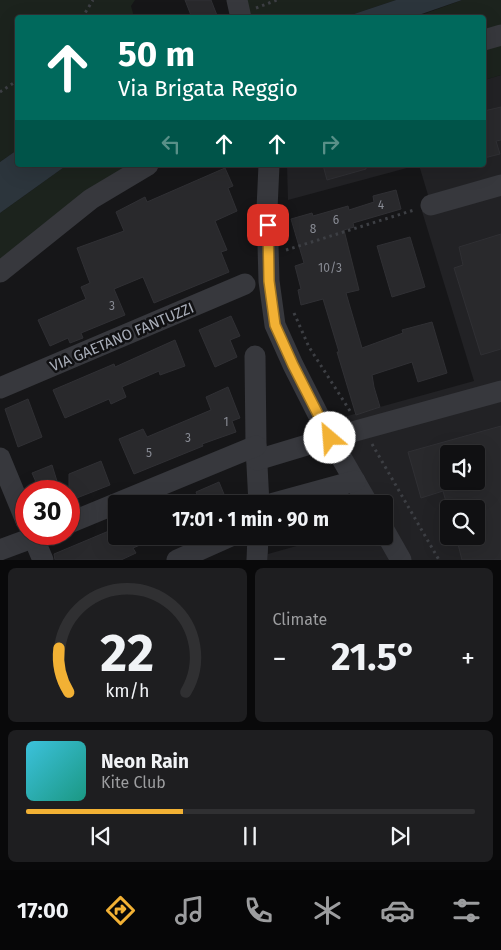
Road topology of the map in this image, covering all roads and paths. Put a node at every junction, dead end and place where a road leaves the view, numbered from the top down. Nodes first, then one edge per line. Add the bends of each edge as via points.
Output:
1 (93, 0) edge
2 (277, 0) edge
3 (242, 10) edge
4 (84, 15) edge
5 (501, 35) edge
6 (486, 39) edge
7 (15, 82) edge
8 (0, 92) edge
9 (145, 167) edge
10 (269, 167) edge
11 (501, 185) edge
12 (431, 205) joint
13 (268, 255) junction
14 (0, 272) edge
15 (244, 284) dead end
16 (293, 312) dead end
17 (256, 356) dead end
18 (0, 388) edge
19 (501, 391) edge
20 (362, 429) junction
21 (330, 438) junction
22 (257, 453) junction
23 (0, 458) edge
24 (355, 481) junction
25 (15, 492) edge
26 (259, 495) edge
27 (304, 495) edge
28 (363, 495) edge
29 (80, 519) edge
30 (15, 542) edge
31 (37, 545) edge
32 (211, 545) edge
33 (258, 545) edge
34 (392, 545) edge
35 (0, 550) edge
36 (42, 560) edge
37 (177, 560) edge
38 (257, 560) edge
39 (401, 560) edge
40 (440, 560) edge

1 - 4 path
2 - 3 path
5 - 6 street
7 - 8 path
9 - 14 street via 91,199
10 - 13 street
11 - 12 street
12 - 13 path
13 - 21 street via 275,325
15 - 18 street, VIA GAETANO FANTUZZI
16 - 20 path via 310,347
17 - 22 street
19 - 20 street
20 - 21 street
20 - 40 path
21 - 22 street
21 - 24 street
22 - 26 street
22 - 29 street
23 - 25 street
24 - 27 street
24 - 28 street
30 - 35 street
31 - 36 street
32 - 37 street
33 - 38 street
34 - 39 street

